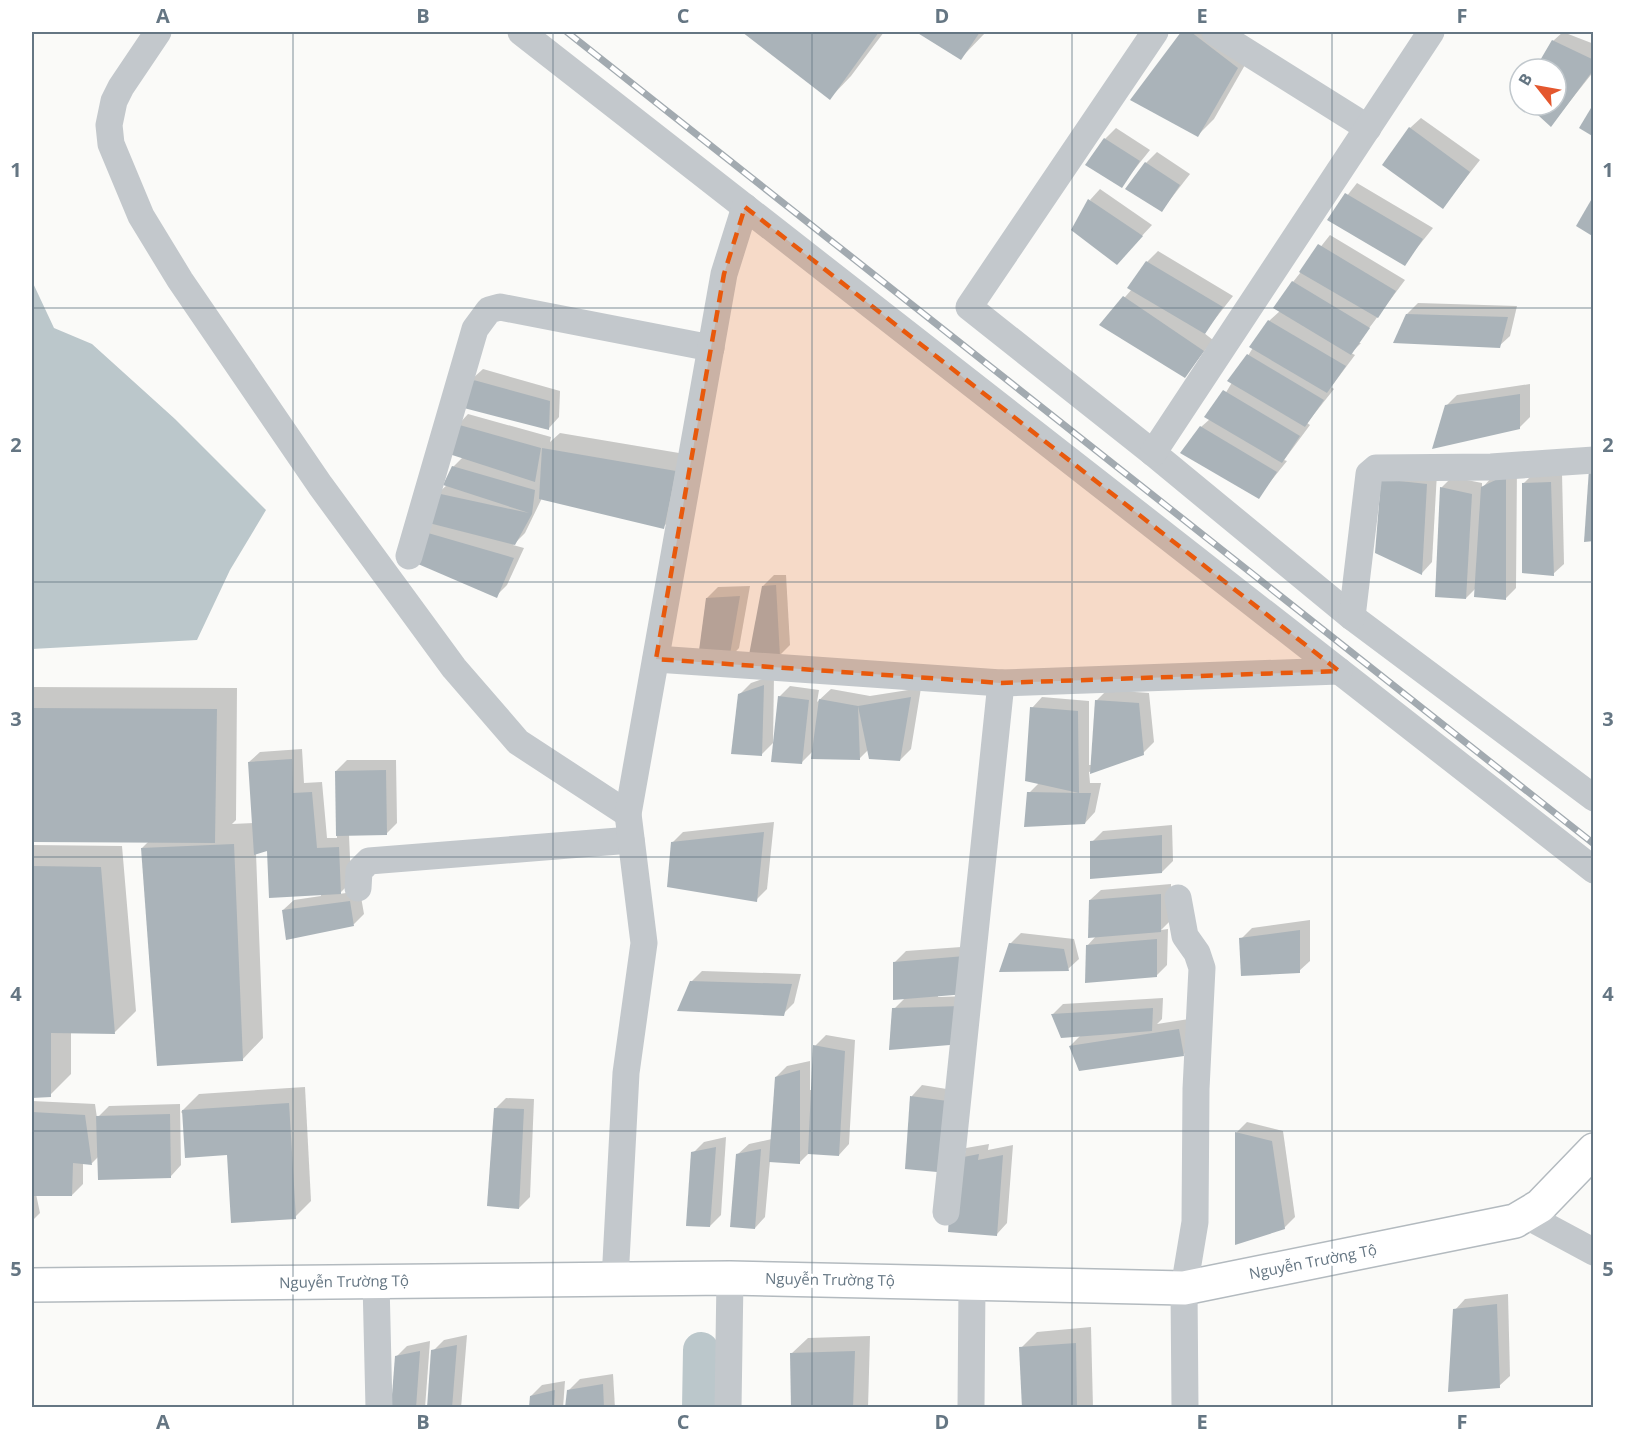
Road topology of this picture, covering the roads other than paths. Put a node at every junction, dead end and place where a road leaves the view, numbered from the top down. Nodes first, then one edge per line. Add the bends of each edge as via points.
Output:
1 (158, 32) edge
2 (521, 32) edge
3 (1155, 32) edge
4 (1215, 32) edge
5 (1431, 32) edge
6 (1368, 128) junction
7 (745, 207) junction
8 (711, 348) junction
9 (1153, 453) junction
10 (1593, 460) edge
11 (409, 556) dead end
12 (1352, 617) junction
13 (656, 659) junction
14 (1339, 671) junction
15 (1001, 683) junction
16 (1593, 798) edge
17 (629, 827) junction
18 (1593, 870) edge
19 (358, 888) dead end
20 (1178, 898) dead end
21 (1593, 1150) edge
22 (946, 1212) dead end
23 (1527, 1216) junction
24 (1593, 1252) edge
25 (730, 1278) junction
26 (615, 1280) junction
27 (376, 1282) junction
28 (972, 1283) junction
29 (32, 1285) edge
30 (1184, 1288) junction
31 (379, 1407) edge
32 (728, 1407) edge
33 (971, 1407) edge
34 (1185, 1407) edge

1 - 17 street via 121,87 109,125 111,144 141,216 320,485 454,668 518,742
2 - 7 street
3 - 9 street via 969,307
4 - 6 street
5 - 6 street
6 - 9 street
7 - 8 street via 724,274
7 - 14 street
8 - 11 street via 500,307 489,310 475,329
8 - 13 street
9 - 12 street
10 - 12 street via 1491,467 1376,468 1369,474
12 - 16 street
13 - 15 street
13 - 17 street
14 - 15 street
14 - 18 street
15 - 22 street
17 - 19 street via 369,861 359,871
17 - 26 street via 644,943 626,1073
20 - 30 street via 1185,936 1202,968 1195,1222
21 - 23 main road, Nguyễn Trường Tộ
23 - 24 street
23 - 30 main road, Nguyễn Trường Tộ
25 - 26 main road, Nguyễn Trường Tộ
25 - 28 main road, Nguyễn Trường Tộ
25 - 32 street
26 - 27 main road, Nguyễn Trường Tộ
27 - 29 main road, Nguyễn Trường Tộ
27 - 31 street
28 - 30 main road, Nguyễn Trường Tộ
28 - 33 street
30 - 34 street

